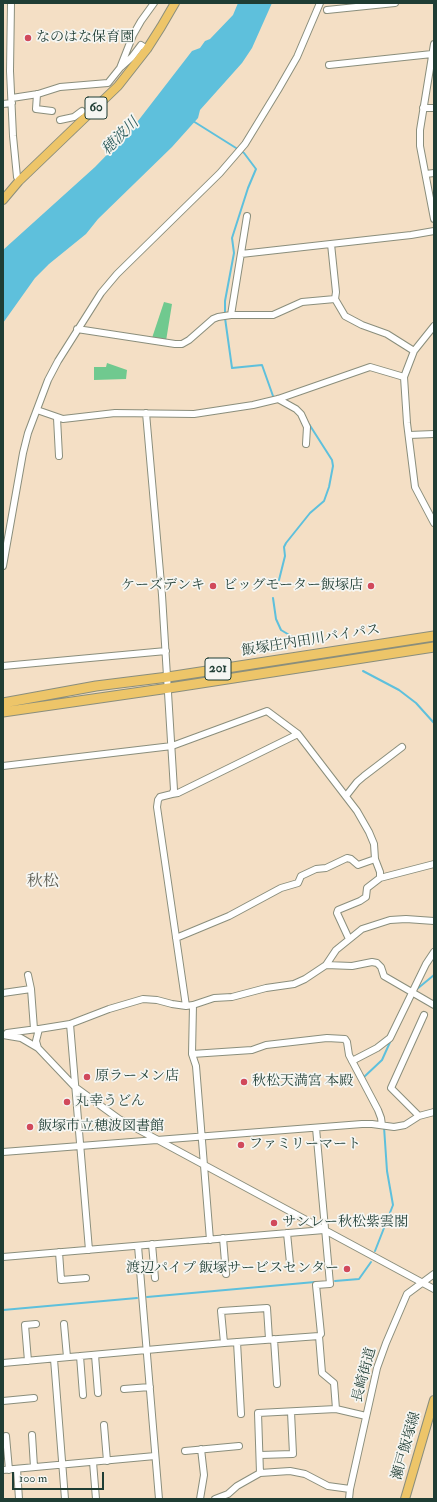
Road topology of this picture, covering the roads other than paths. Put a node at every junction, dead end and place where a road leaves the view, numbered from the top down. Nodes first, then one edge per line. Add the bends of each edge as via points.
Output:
1 (12, 3) edge
2 (154, 3) edge
3 (175, 3) edge
4 (320, 3) edge
5 (395, 3) edge
6 (363, 4) edge
7 (327, 10) dead end
8 (147, 49) junction
9 (433, 49) edge
10 (328, 65) dead end
11 (120, 68) junction
12 (37, 94) junction
13 (12, 100) junction
14 (3, 104) edge
15 (422, 108) junction
16 (434, 108) edge
17 (52, 111) dead end
18 (87, 116) junction
19 (60, 120) dead end
20 (434, 173) edge
21 (426, 174) junction
22 (19, 181) junction
23 (3, 200) edge
24 (247, 216) dead end
25 (434, 219) edge
26 (434, 231) edge
27 (331, 244) junction
28 (241, 254) junction
29 (335, 299) junction
30 (231, 315) junction
31 (434, 326) edge
32 (78, 329) junction
33 (414, 352) junction
34 (404, 376) junction
35 (278, 399) junction
36 (37, 410) junction
37 (146, 413) junction
38 (57, 418) junction
39 (434, 434) edge
40 (409, 436) junction
41 (306, 444) dead end
42 (59, 456) dead end
43 (434, 523) edge
44 (3, 566) edge
45 (434, 636) edge
46 (434, 647) edge
47 (166, 651) junction
48 (3, 666) edge
49 (168, 677) junction
50 (168, 688) junction
51 (3, 702) edge
52 (3, 712) edge
53 (298, 734) junction
54 (172, 746) junction
55 (402, 747) dead end
56 (3, 766) edge
57 (172, 794) junction
58 (346, 796) junction
59 (375, 858) junction
60 (434, 864) edge
61 (380, 878) junction
62 (434, 921) edge
63 (176, 938) junction
64 (348, 939) junction
65 (434, 952) edge
66 (326, 965) junction
67 (28, 975) dead end
68 (30, 989) junction
69 (3, 993) edge
70 (412, 993) junction
71 (193, 1005) junction
72 (434, 1005) edge
73 (186, 1006) junction
74 (424, 1015) dead end
75 (70, 1024) junction
76 (36, 1029) junction
77 (3, 1034) edge
78 (38, 1048) junction
79 (192, 1054) junction
80 (352, 1061) junction
81 (75, 1087) junction
82 (434, 1112) edge
83 (420, 1116) junction
84 (382, 1125) junction
85 (316, 1128) junction
86 (202, 1137) junction
87 (158, 1140) junction
88 (80, 1146) junction
89 (3, 1152) edge
90 (205, 1165) junction
91 (325, 1230) junction
92 (287, 1233) junction
93 (223, 1238) junction
94 (210, 1240) junction
95 (152, 1244) junction
96 (138, 1246) junction
97 (88, 1250) junction
98 (59, 1252) junction
99 (3, 1257) edge
100 (290, 1263) dead end
101 (226, 1274) dead end
102 (434, 1274) edge
103 (86, 1278) dead end
104 (155, 1278) dead end
105 (423, 1283) junction
106 (434, 1289) edge
107 (36, 1324) dead end
108 (64, 1324) dead end
109 (319, 1336) junction
110 (271, 1339) junction
111 (237, 1342) junction
112 (224, 1343) junction
113 (147, 1351) junction
114 (95, 1355) junction
115 (80, 1356) junction
116 (66, 1357) junction
117 (54, 1359) junction
118 (28, 1361) junction
119 (3, 1363) edge
120 (277, 1384) dead end
121 (150, 1387) junction
122 (124, 1389) dead end
123 (98, 1393) dead end
124 (83, 1395) dead end
125 (34, 1398) dead end
126 (3, 1400) edge
127 (434, 1403) edge
128 (336, 1409) junction
129 (291, 1412) junction
130 (241, 1414) dead end
131 (366, 1416) junction
132 (104, 1425) dead end
133 (32, 1435) dead end
134 (6, 1436) dead end
135 (239, 1446) dead end
136 (201, 1449) junction
137 (185, 1450) dead end
138 (260, 1455) junction
139 (155, 1456) junction
140 (107, 1461) junction
141 (93, 1462) junction
142 (62, 1465) junction
143 (34, 1467) junction
144 (17, 1469) junction
145 (6, 1470) edge
146 (260, 1473) junction
147 (350, 1489) junction
148 (97, 1498) edge
149 (19, 1499) edge
150 (65, 1499) edge
151 (159, 1499) edge
152 (200, 1499) edge
153 (216, 1499) edge
154 (349, 1499) edge
155 (405, 1499) edge

1 - 13 street
2 - 11 street via 133,35
3 - 8 main road, 60
4 - 32 street via 297,56 244,144 220,173 117,274 101,293
5 - 6 street
6 - 7 street
8 - 11 street via 141,45
8 - 18 main road, 60 via 118,86
9 - 10 street
9 - 15 street
11 - 12 street via 108,83 60,86
12 - 13 street
12 - 17 street via 36,109
13 - 14 street
13 - 22 street via 13,136
15 - 16 street
15 - 21 street via 420,146
18 - 19 street via 82,111 74,117
18 - 22 main road, 60
20 - 21 street
21 - 25 street
22 - 23 main road, 60
24 - 28 street
26 - 27 street
27 - 28 street
27 - 29 street
28 - 30 street
29 - 30 street via 302,302 273,315
29 - 33 street via 345,316 387,334
30 - 32 street via 213,319 182,344
31 - 33 street
32 - 36 street via 48,380
33 - 34 street
34 - 35 street via 370,367
34 - 40 street
35 - 37 street via 194,414
35 - 41 street via 301,414 307,427
36 - 38 street
36 - 44 street via 22,453
37 - 38 street
37 - 47 street
38 - 42 street
39 - 40 street
40 - 43 street via 415,487
45 - 49 highway, 飯塚庄内田川バイパス / 201
46 - 50 highway, 飯塚庄内田川バイパス / 201
47 - 48 street
47 - 49 street
49 - 50 street
49 - 51 highway, 飯塚庄内田川バイパス / 201
50 - 52 highway, 飯塚庄内田川バイパス / 201
50 - 54 street
53 - 54 street via 267,712
53 - 57 street
53 - 58 street
54 - 56 street
54 - 57 street
55 - 58 street via 357,782
57 - 63 street via 160,797 157,808
58 - 59 street via 369,832 374,844
59 - 61 street
59 - 63 street via 358,865 347,858 326,868 316,869 301,876 298,882 281,888 229,916
60 - 61 street
61 - 64 street via 367,888 366,897 338,910
62 - 64 street via 390,920 362,929
63 - 73 street
64 - 66 street via 332,954
65 - 70 street
66 - 70 street via 352,966 377,963 384,976
66 - 71 street via 294,984 232,997 214,998
67 - 68 street
68 - 69 street
68 - 76 street
70 - 72 street
70 - 80 street via 390,1038
71 - 73 street
71 - 79 street
73 - 75 street via 143,999
74 - 83 street via 391,1088
75 - 76 street
75 - 81 street
76 - 77 street
76 - 78 street
77 - 78 street via 21,1038
78 - 81 street
79 - 80 street via 252,1050 266,1045 327,1038 345,1039
79 - 86 street via 196,1066
80 - 84 street via 378,1110
81 - 87 street via 119,1119
81 - 88 street
82 - 83 street
83 - 84 street via 394,1128
84 - 85 street
85 - 86 street
85 - 91 street
86 - 87 street
86 - 90 street
87 - 88 street
87 - 90 street
88 - 89 street
88 - 97 street
90 - 91 street
90 - 94 street
91 - 92 street
91 - 105 street
91 - 109 street via 330,1284 316,1285 321,1334
92 - 93 street
92 - 100 street
93 - 94 street
93 - 101 street
94 - 95 street
95 - 96 street
95 - 104 street
96 - 97 street
96 - 113 street
97 - 98 street
98 - 99 street
98 - 103 street via 62,1280
102 - 105 street, 長崎街道
105 - 106 street
105 - 131 street, 長崎街道 via 407,1294 386,1343 377,1368
107 - 118 street via 25,1325
108 - 116 street
109 - 110 street
109 - 128 street via 322,1373 334,1383
110 - 111 street
110 - 112 street via 267,1308 244,1309 221,1311
110 - 120 street
111 - 112 street
111 - 130 street
112 - 113 street
113 - 114 street
113 - 121 street
114 - 115 street
114 - 123 street
115 - 116 street
115 - 124 street
116 - 117 street
117 - 118 street
117 - 142 street
118 - 119 street
121 - 122 street
121 - 139 street
125 - 126 street
127 - 155 main road, 瀬戸飯塚線
128 - 129 street
128 - 131 street
129 - 138 street via 258,1413
129 - 138 street via 293,1454
131 - 147 street, 長崎街道
132 - 140 street
133 - 143 street
134 - 145 street
135 - 136 street
136 - 137 street
136 - 152 street via 204,1475
138 - 146 street
139 - 140 street
139 - 151 street
140 - 141 street
141 - 142 street
141 - 148 street
142 - 143 street
142 - 150 street
143 - 144 street
144 - 145 street
144 - 149 street
146 - 147 street via 290,1471 305,1474 328,1486
146 - 153 street
147 - 154 street, 長崎街道

